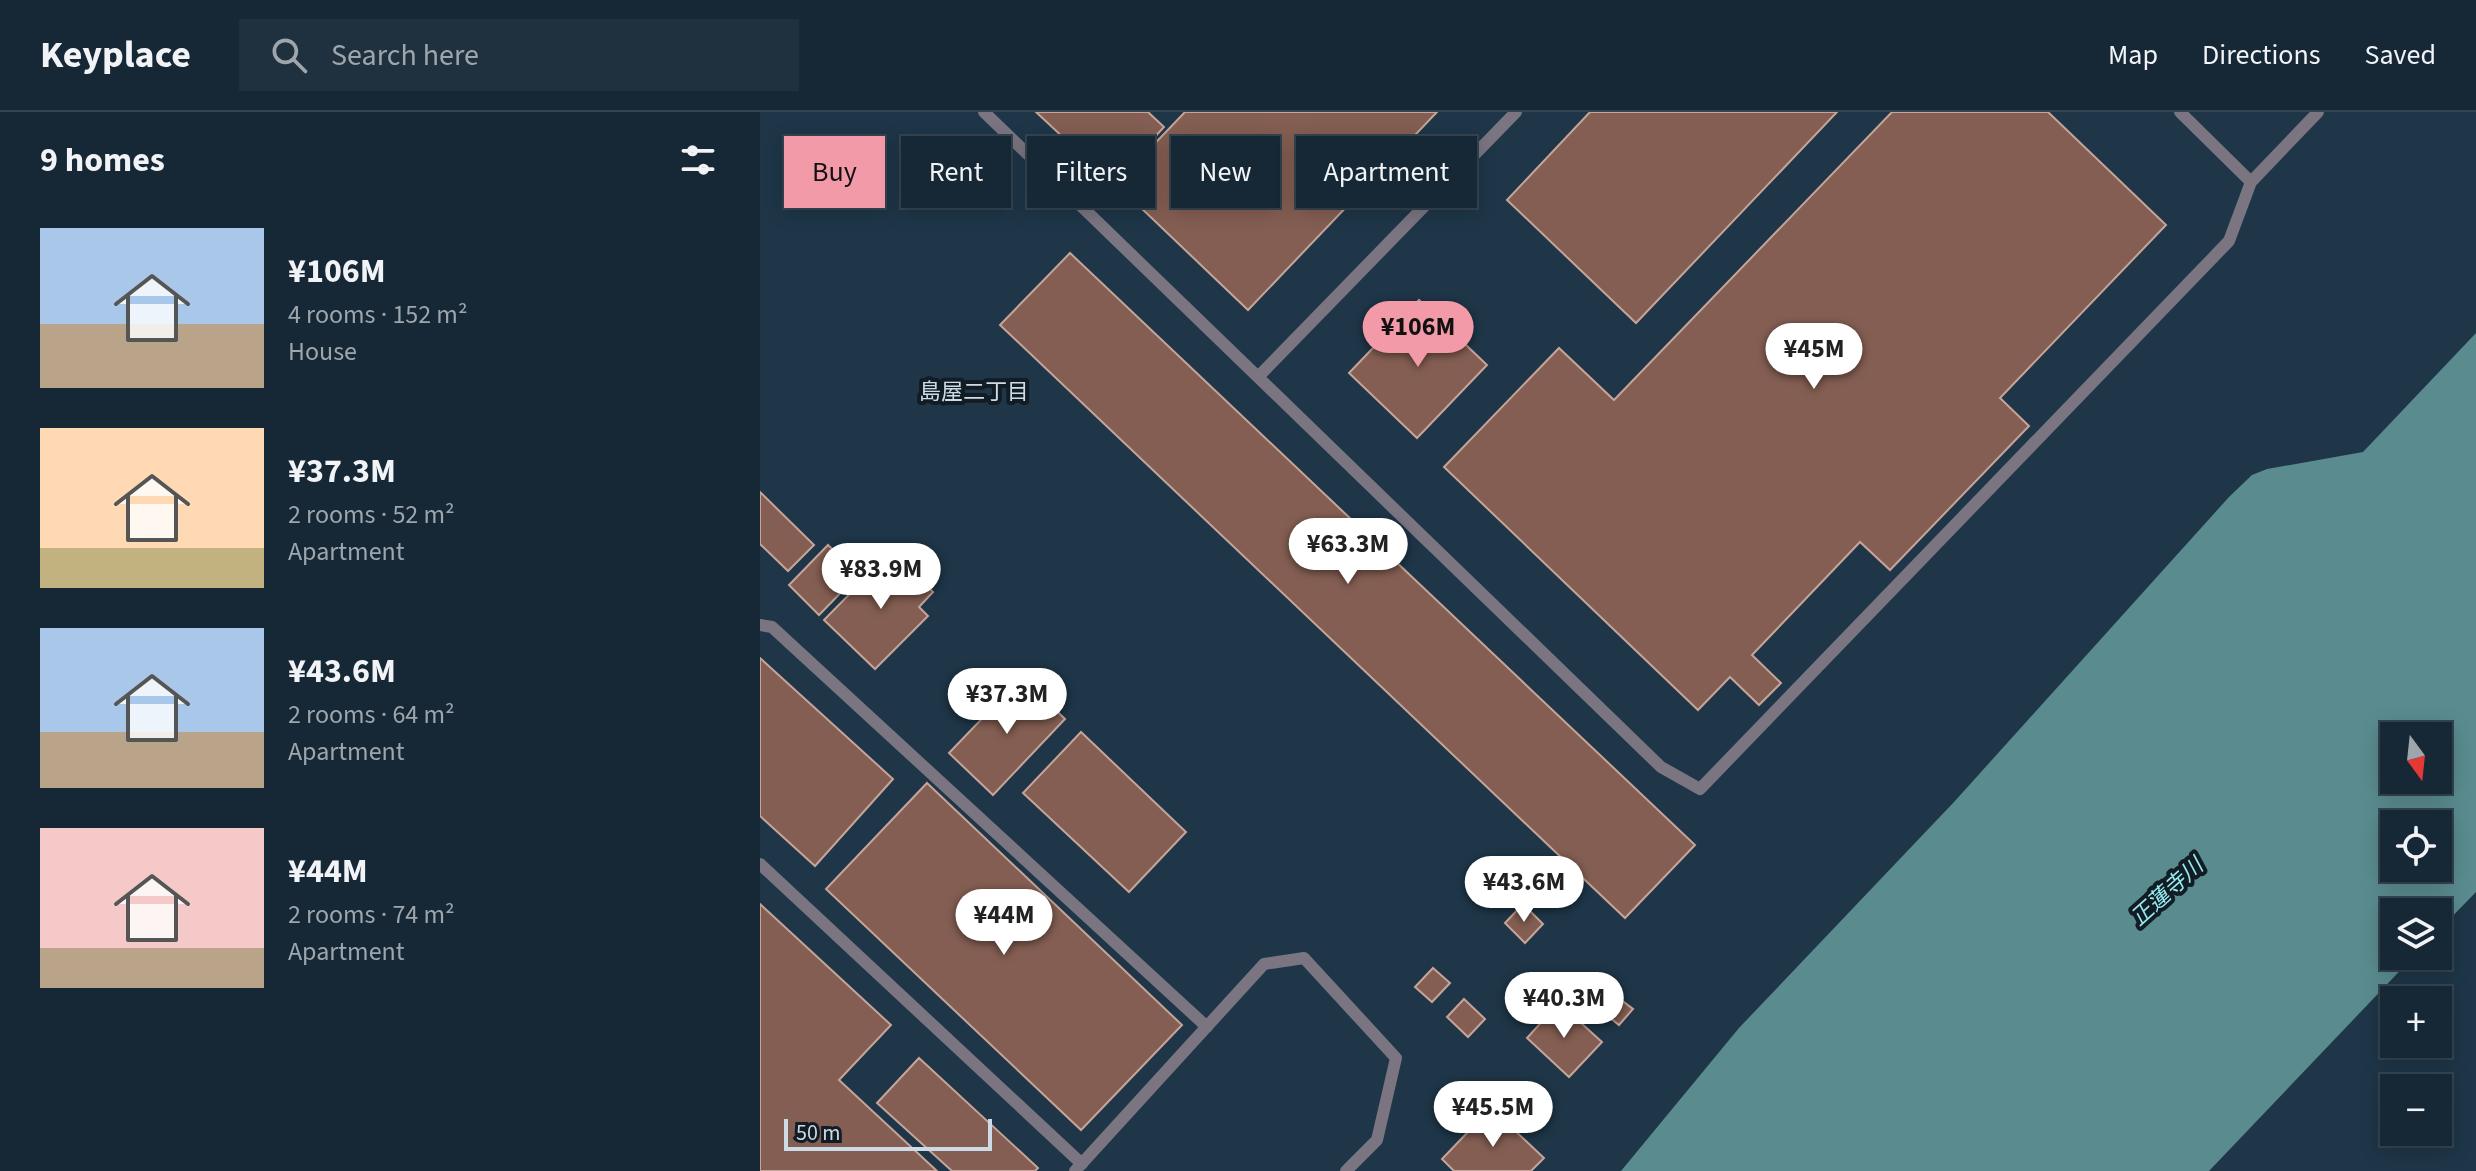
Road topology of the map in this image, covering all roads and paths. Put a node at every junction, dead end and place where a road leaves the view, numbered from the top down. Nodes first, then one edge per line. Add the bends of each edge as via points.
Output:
1 (984, 112) edge
2 (1516, 112) edge
3 (2180, 112) edge
4 (2318, 112) edge
5 (2251, 182) junction
6 (1258, 377) junction
7 (760, 625) edge
8 (760, 864) edge
9 (1207, 1027) junction
10 (1079, 1168) edge
11 (1346, 1171) edge

1 - 6 lane
2 - 6 lane
3 - 5 lane
4 - 5 lane
5 - 6 lane via 2229,241 1700,789 1661,767
7 - 9 lane via 772,627
8 - 10 lane
9 - 10 lane
9 - 11 lane via 1264,964 1304,958 1396,1058 1377,1140

